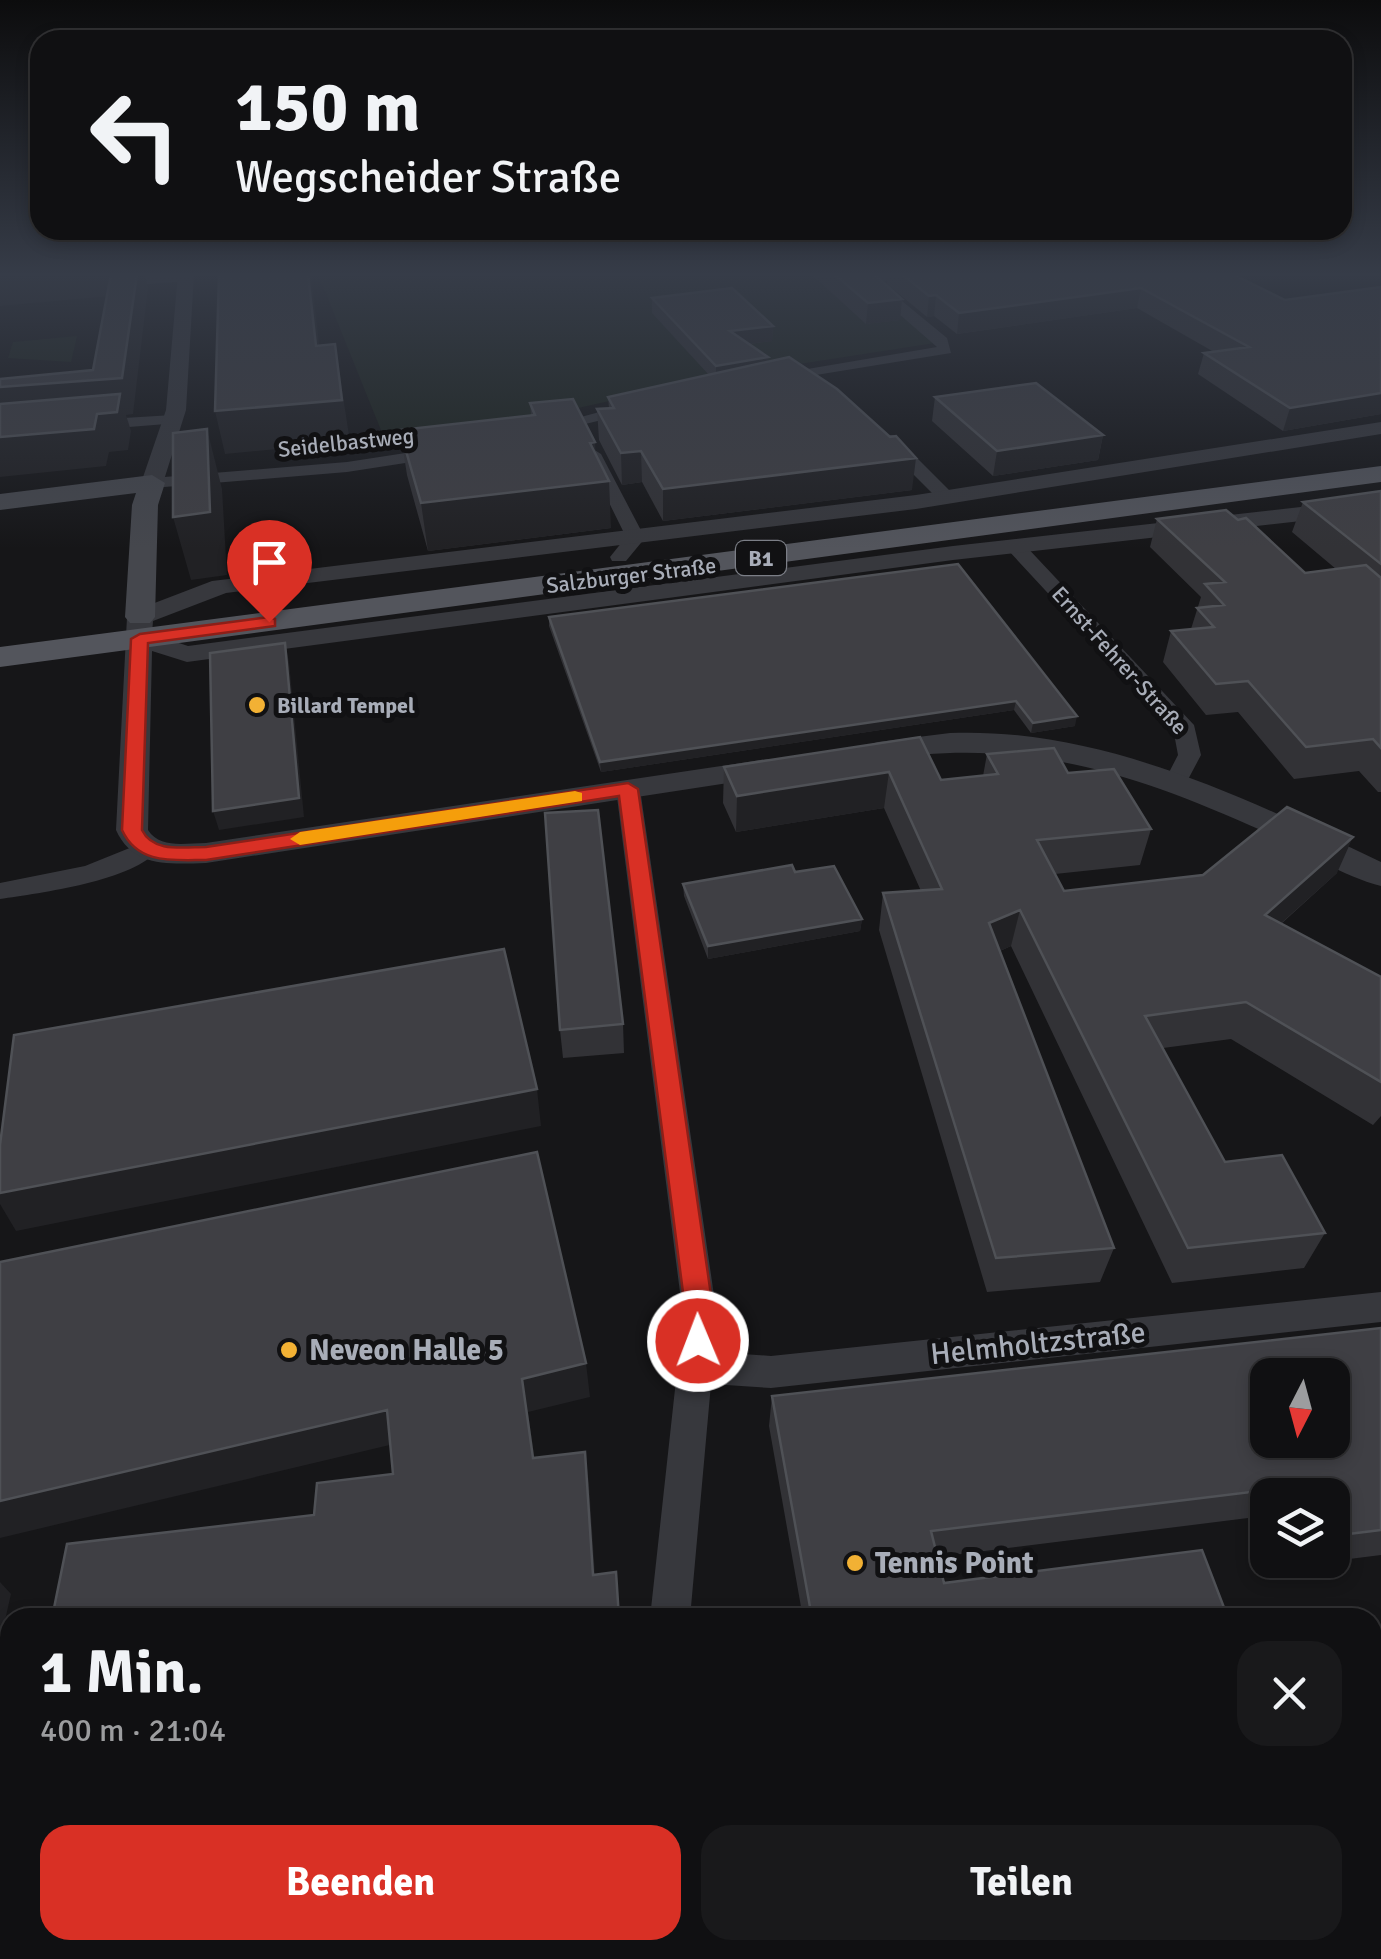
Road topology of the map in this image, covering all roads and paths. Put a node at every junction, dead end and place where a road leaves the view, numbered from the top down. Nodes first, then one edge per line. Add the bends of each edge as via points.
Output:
1 (178, 365) edge
2 (855, 365) edge
3 (804, 374) junction
4 (767, 381) edge
5 (827, 390) edge
6 (651, 404) edge
7 (173, 420) junction
8 (577, 422) junction
9 (73, 427) edge
10 (874, 427) edge
11 (1381, 428) edge
12 (538, 430) edge
13 (460, 448) edge
14 (1381, 457) edge
15 (1381, 474) edge
16 (152, 484) junction
17 (947, 498) junction
18 (0, 502) edge
19 (1381, 506) edge
20 (1015, 546) junction
21 (627, 547) junction
22 (140, 628) junction
23 (0, 636) edge
24 (0, 657) edge
25 (844, 756) edge
26 (806, 762) edge
27 (1175, 784) junction
28 (628, 789) junction
29 (147, 850) junction
30 (1381, 875) edge
31 (0, 891) edge
32 (1381, 1306) edge
33 (695, 1366) junction
34 (671, 1608) edge

1 - 7 street
2 - 3 street
3 - 4 street
3 - 5 street
6 - 8 street
7 - 9 street
7 - 16 street
8 - 12 street
8 - 21 street
10 - 17 street
11 - 17 street, Salzburger Straße
13 - 16 street, Seidelbastweg via 347,467
14 - 21 main road, Salzburger Straße / B1
15 - 22 main road, Salzburger Straße / B1
16 - 18 main road
16 - 22 main road via 145,506
17 - 21 street, Salzburger Straße
19 - 20 street
20 - 22 street via 188,654
20 - 27 street, Ernst-Fehrer-Straße via 1183,725 1192,754
21 - 22 main road, Salzburger Straße / B1
22 - 23 main road, Salzburger Straße / B1
22 - 24 main road, Salzburger Straße / B1
22 - 29 street via 132,830
25 - 27 street via 991,742 1064,753
26 - 28 street
27 - 30 street
28 - 29 street via 206,853
28 - 33 street via 700,1316
29 - 31 street via 70,880
32 - 33 street, Helmholtzstraße via 771,1372
33 - 34 street

